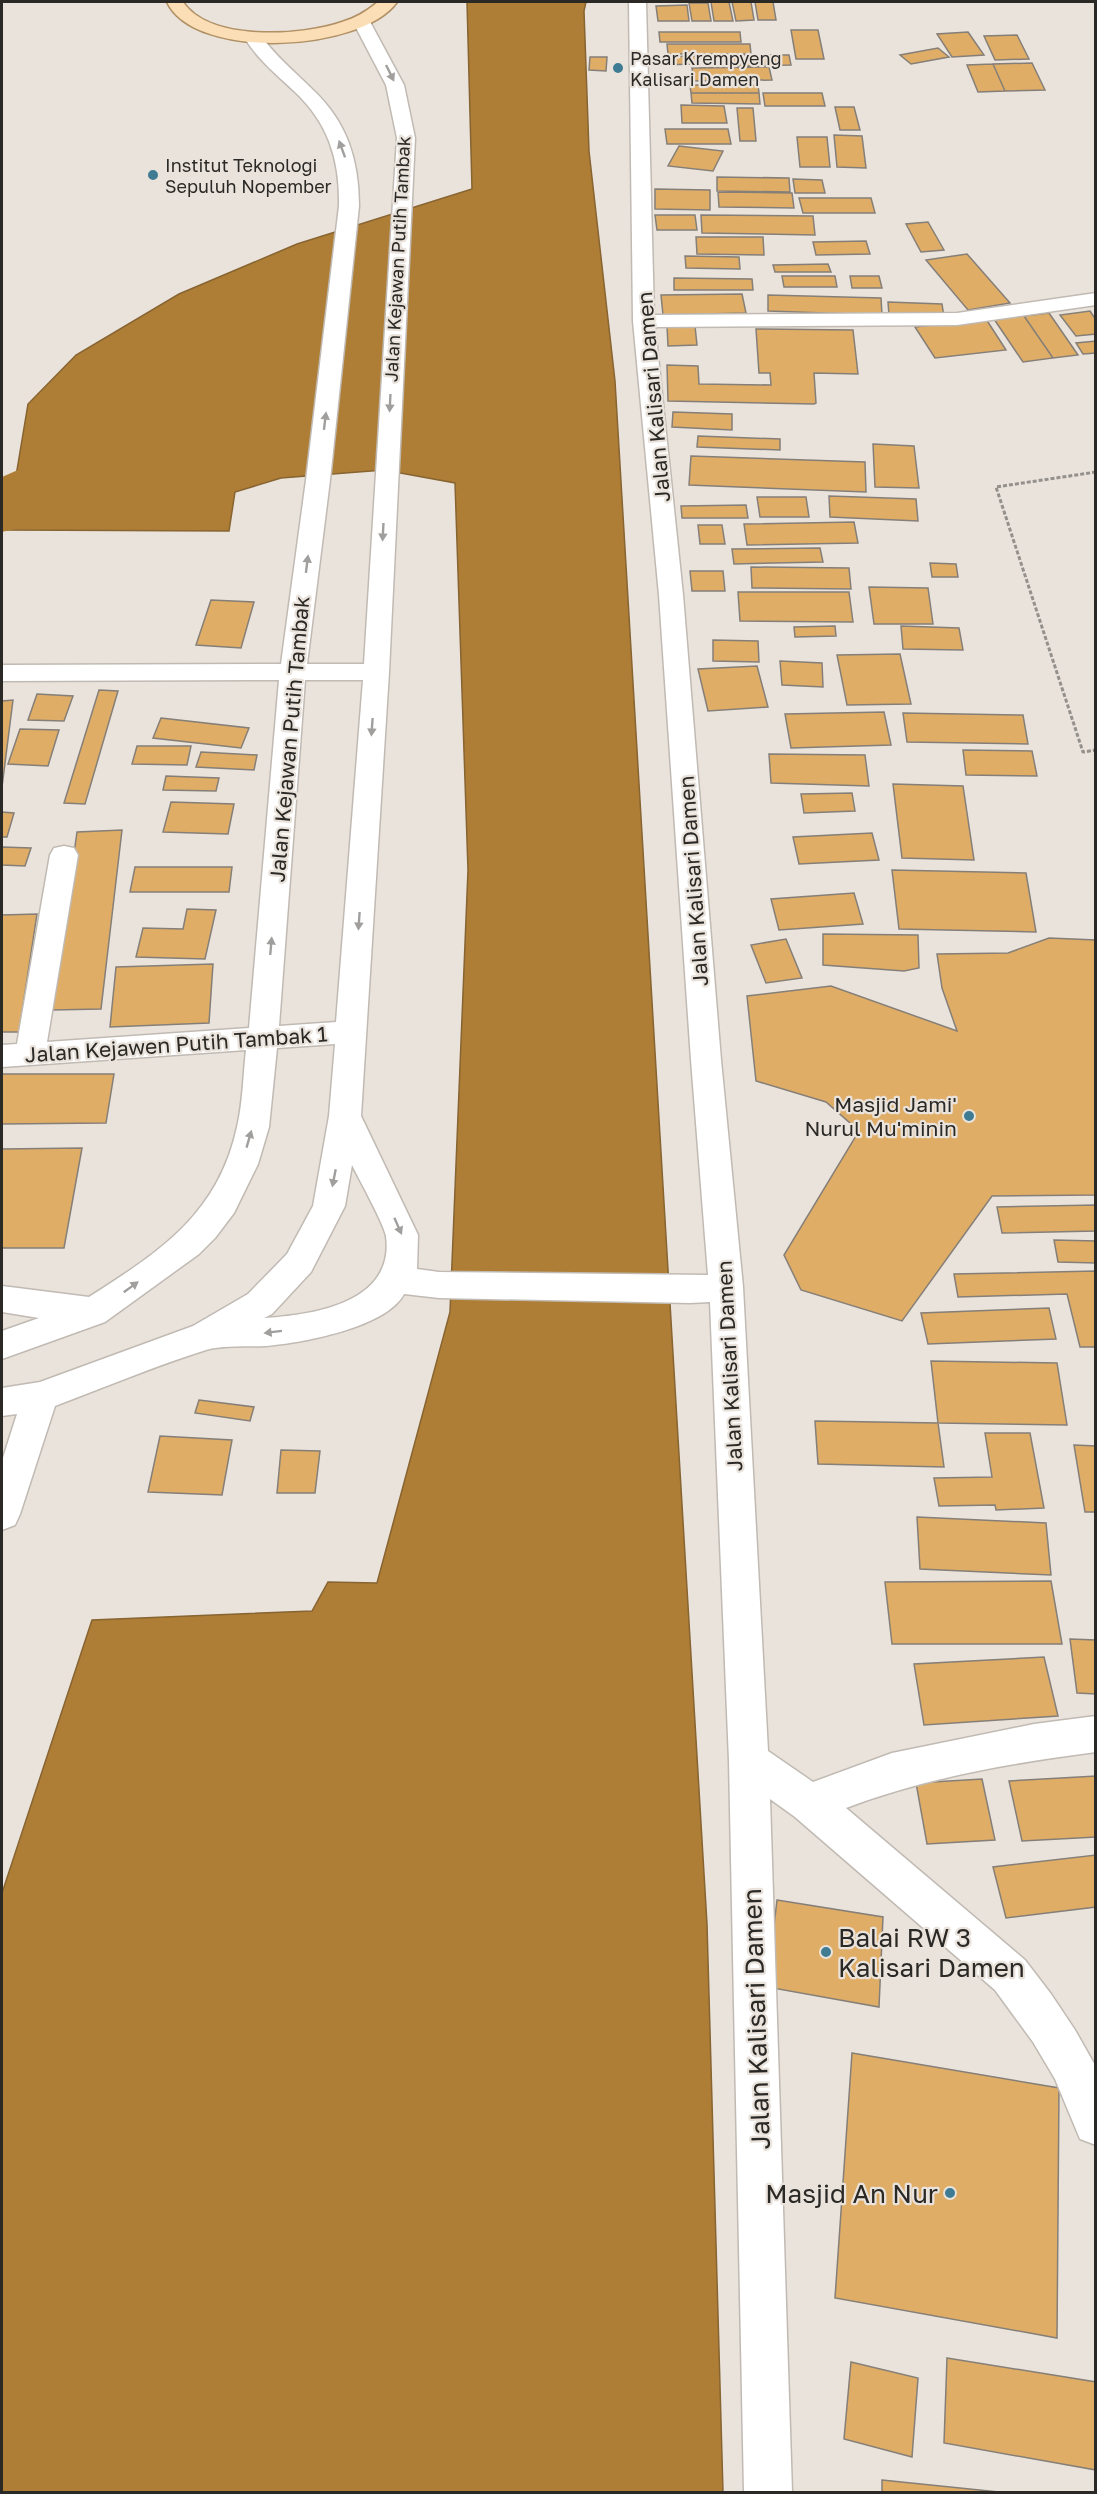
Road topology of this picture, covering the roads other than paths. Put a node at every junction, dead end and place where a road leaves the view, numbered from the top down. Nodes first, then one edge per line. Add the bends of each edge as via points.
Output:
1 (175, 2) edge
2 (387, 2) edge
3 (637, 2) edge
4 (362, 22) junction
5 (253, 37) junction
6 (1095, 299) edge
7 (644, 321) junction
8 (292, 672) junction
9 (376, 672) junction
10 (2, 673) edge
11 (64, 855) dead end
12 (351, 1032) junction
13 (263, 1038) junction
14 (16, 1055) edge
15 (345, 1116) junction
16 (397, 1280) junction
17 (726, 1287) junction
18 (2, 1299) edge
19 (93, 1312) junction
20 (205, 1336) junction
21 (2, 1345) edge
22 (41, 1396) junction
23 (2, 1402) edge
24 (2, 1514) edge
25 (1095, 1734) edge
26 (749, 1761) junction
27 (809, 1803) junction
28 (1095, 2123) edge
29 (768, 2493) edge

1 - 5 main road via 183,14 200,24
2 - 4 main road
3 - 7 street, Jalan Kalisari Damen
4 - 5 main road via 311,35
4 -> 9 street, Jalan Kejawan Putih Tambak via 395,85 406,138
8 -> 5 street, Jalan Kejawan Putih Tambak via 349,206 347,164 335,132 319,108 273,66
6 - 7 street via 948,320
7 - 17 street, Jalan Kalisari Damen via 671,595
8 - 9 street
8 - 10 street
13 -> 8 street, Jalan Kejawan Putih Tambak
9 -> 12 street, Jalan Kejawan Putih Tambak
11 - 14 street
12 - 13 street, Jalan Kejawen Putih Tambak 1
12 - 15 street, Jalan Kejawan Putih Tambak
13 - 14 street, Jalan Kejawen Putih Tambak 1
19 -> 13 street, Jalan Kejawan Putih Tambak via 187,1245 223,1204 242,1164 253,1127
15 -> 16 street, Jalan Kejawan Putih Tambak via 402,1235 404,1264
15 -> 20 street, Jalan Kejawan Putih Tambak via 328,1206 299,1263 260,1304
16 - 17 street via 439,1285 690,1290
16 -> 20 street, Jalan Kejawan Putih Tambak via 371,1305 320,1324 273,1333
17 - 26 street, Jalan Kalisari Damen
18 - 19 street
19 - 21 street, Jalan Kejawan Putih Tambak
20 - 22 street, Jalan Kejawan Putih Tambak
22 - 23 street, Jalan Kejawan Putih Tambak
22 - 24 street
25 - 27 street via 1034,1742 892,1772
26 - 27 street
26 - 29 street, Jalan Kalisari Damen
27 - 28 street via 1010,1975 1067,2057 1089,2100

